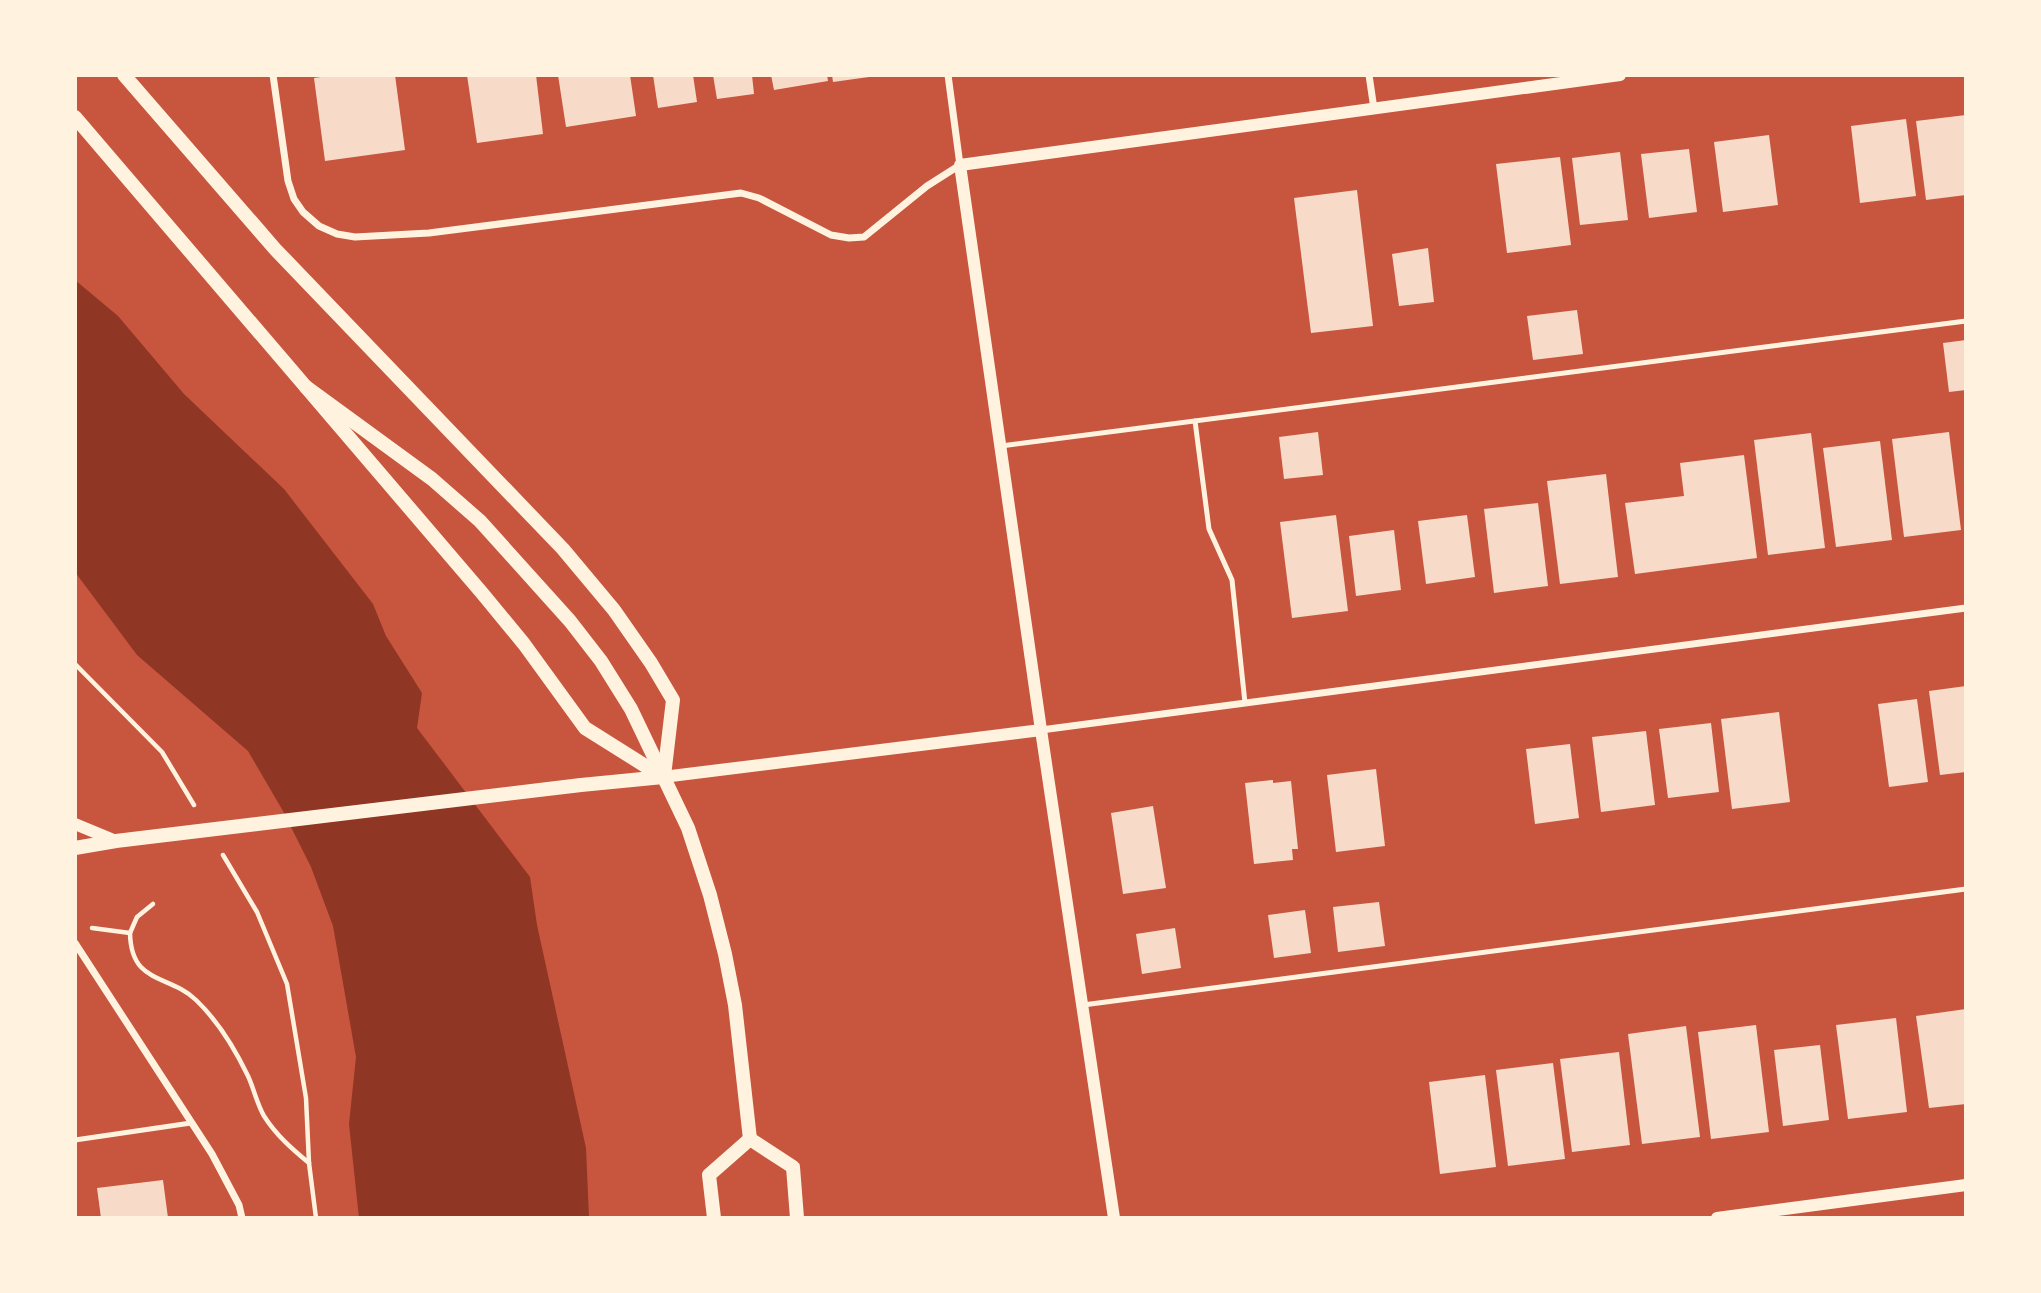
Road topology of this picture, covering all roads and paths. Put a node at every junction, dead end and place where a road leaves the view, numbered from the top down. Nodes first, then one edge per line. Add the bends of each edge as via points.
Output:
1 (124, 75) edge
2 (273, 75) edge
3 (948, 75) edge
4 (1369, 75) edge
5 (1619, 75) edge
6 (1374, 108) junction
7 (75, 117) edge
8 (960, 165) junction
9 (1966, 321) edge
10 (306, 387) junction
11 (1195, 421) junction
12 (1001, 446) junction
13 (1966, 608) edge
14 (75, 664) edge
15 (1245, 703) junction
16 (1041, 730) junction
17 (663, 777) junction
18 (196, 809) dead end
19 (75, 824) edge
20 (116, 841) junction
21 (216, 843) dead end
22 (75, 848) edge
23 (1966, 889) edge
24 (153, 904) dead end
25 (89, 928) dead end
26 (130, 933) junction
27 (75, 943) edge
28 (1083, 1005) junction
29 (191, 1123) junction
30 (750, 1139) junction
31 (75, 1140) edge
32 (309, 1163) junction
33 (1966, 1185) edge
34 (242, 1218) edge
35 (316, 1218) edge
36 (714, 1218) edge
37 (797, 1218) edge
38 (1114, 1218) edge
39 (1717, 1218) edge

1 - 17 main road via 275,249 563,549 614,610 673,700
2 - 8 street via 294,199 328,231 355,237 429,233 741,193 831,235 864,237 926,186
3 - 8 street
4 - 6 street
5 - 6 street
6 - 8 street
7 - 10 main road
8 - 12 street
9 - 11 lane
10 - 17 main road via 516,633 585,728
10 - 17 main road via 432,479 480,521 552,599 625,699
11 - 12 lane
11 - 15 lane via 1209,530 1232,580
12 - 16 street
13 - 15 street
14 - 18 path via 162,751
15 - 16 street
16 - 17 street
16 - 28 street
17 - 20 main road
17 - 30 main road via 698,856 725,954
19 - 20 street
20 - 22 main road
21 - 32 path via 257,912 287,984 306,1098
23 - 28 lane
24 - 26 path via 137,917
25 - 26 path
26 - 32 path via 130,952 146,972 195,999 224,1034 264,1115
27 - 29 street
28 - 38 street
29 - 31 lane
29 - 34 street via 227,1181
30 - 36 main road via 709,1175
30 - 37 main road via 793,1167
32 - 35 path
33 - 39 street

